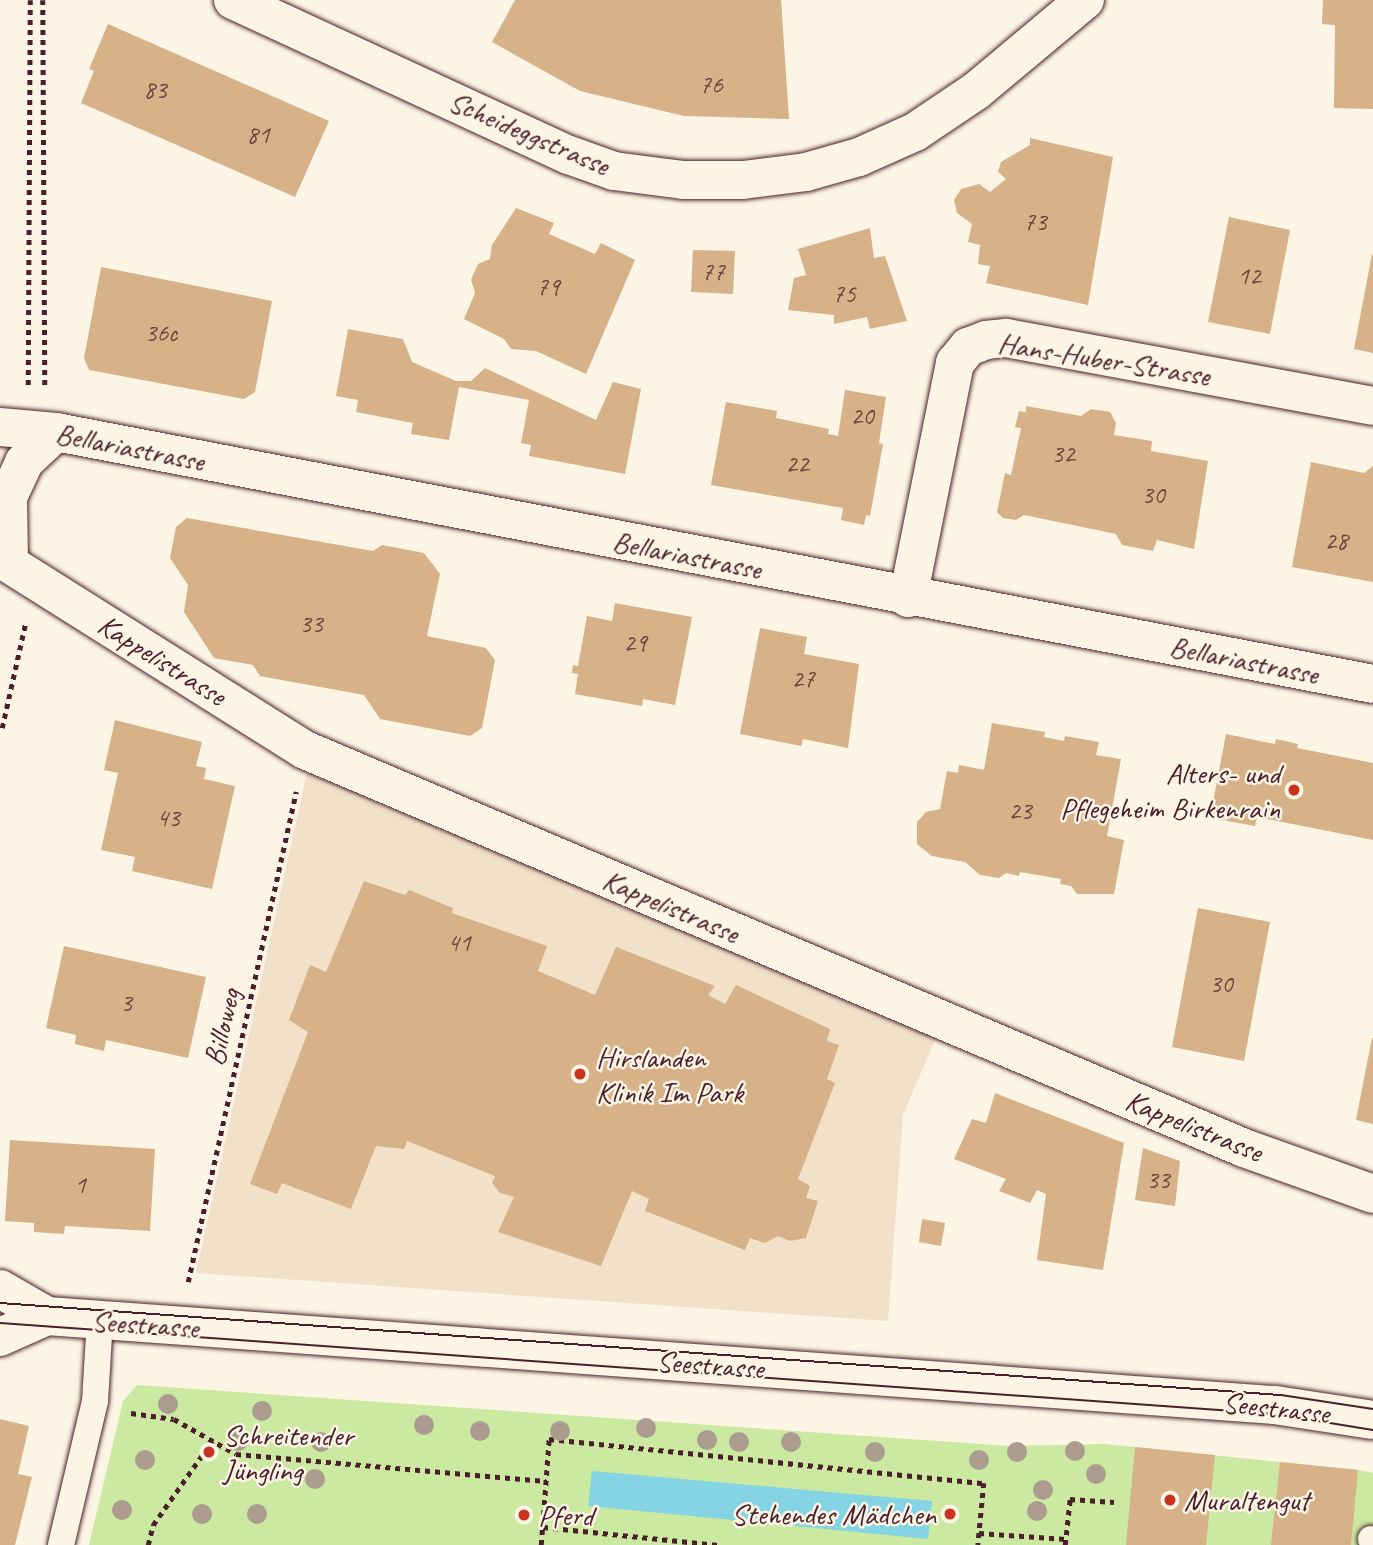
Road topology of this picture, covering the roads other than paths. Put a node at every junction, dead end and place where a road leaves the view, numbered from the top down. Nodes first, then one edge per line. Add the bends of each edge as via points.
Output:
1 (233, 0) edge
2 (1085, 0) edge
3 (1373, 406) edge
4 (0, 427) edge
5 (56, 432) junction
6 (4, 560) edge
7 (908, 598) junction
8 (1373, 684) edge
9 (1373, 1194) edge
10 (0, 1289) edge
11 (0, 1313) edge
12 (47, 1316) junction
13 (100, 1320) junction
14 (0, 1337) edge
15 (1373, 1420) edge
16 (61, 1545) edge

1 - 2 street, Scheideggstrasse via 592,163 650,177 743,180 806,172 859,157 915,132 975,91
3 - 7 street, Hans-Huber-Strasse via 1006,338 968,347 955,363
4 - 5 street, Bellariastrasse
5 - 6 street via 24,462 8,498
5 - 7 street, Bellariastrasse
6 - 9 street, Kappelistrasse via 305,750 1244,1147
7 - 8 street, Bellariastrasse
10 - 12 street, Seestrasse
11 - 12 lane, Seestrasse
12 - 13 street, Seestrasse
12 - 14 street, Seestrasse
13 - 15 street, Seestrasse via 1275,1405
13 - 16 lane via 95,1401

